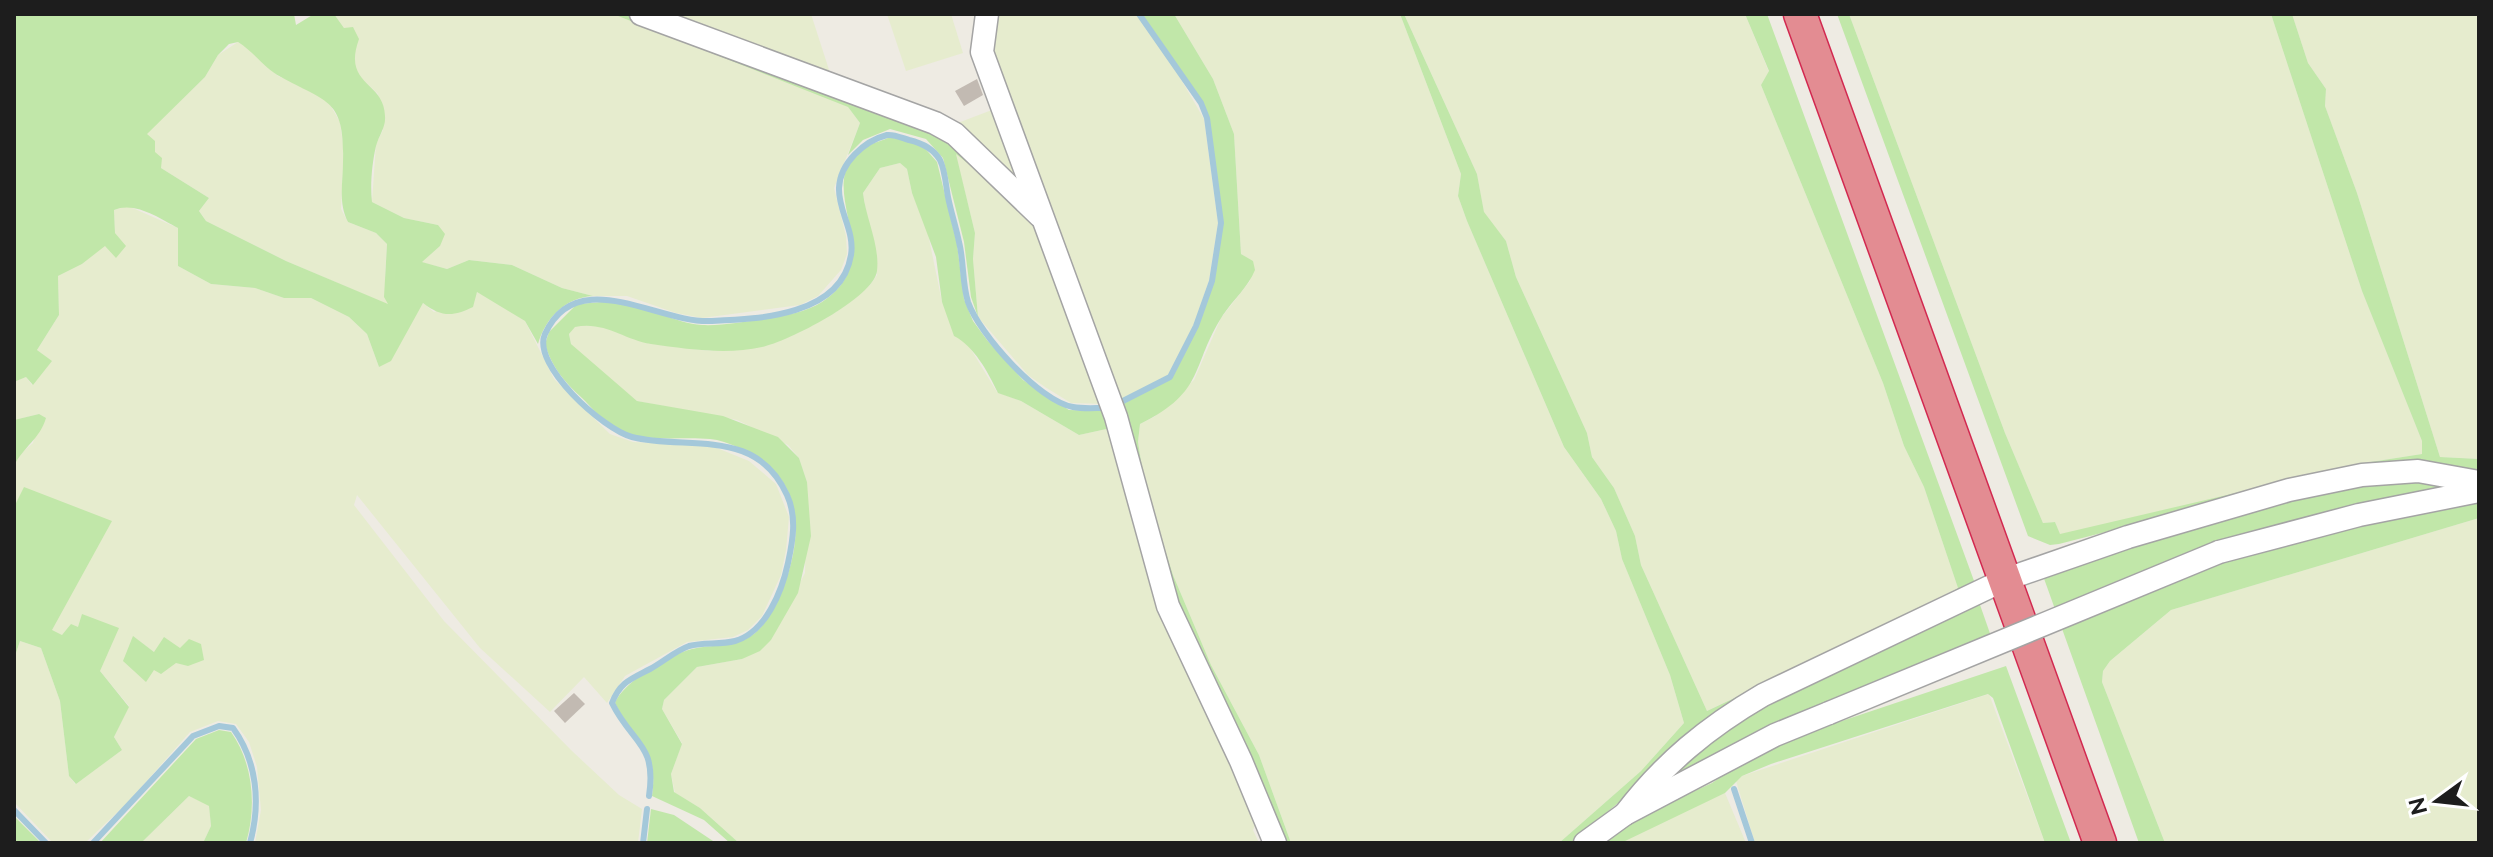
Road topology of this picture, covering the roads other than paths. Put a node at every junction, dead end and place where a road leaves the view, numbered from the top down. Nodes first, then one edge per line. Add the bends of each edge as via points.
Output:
1 (641, 14) edge
2 (987, 14) edge
3 (1800, 14) edge
4 (1043, 220) junction
5 (2479, 482) edge
6 (2479, 491) edge
7 (2004, 580) junction
8 (1625, 814) junction
9 (1275, 843) edge
10 (1585, 843) edge
11 (2100, 843) edge

1 - 4 street via 935,123 955,134
2 - 4 street via 982,52
3 - 7 highway
4 - 9 street via 1116,417 1168,606
5 - 7 street via 2418,471 2362,475 2289,490
6 - 8 street, bridge via 2359,515 2219,552 1775,735
7 - 8 street via 1729,715 1676,755
7 - 11 highway
8 - 10 street

